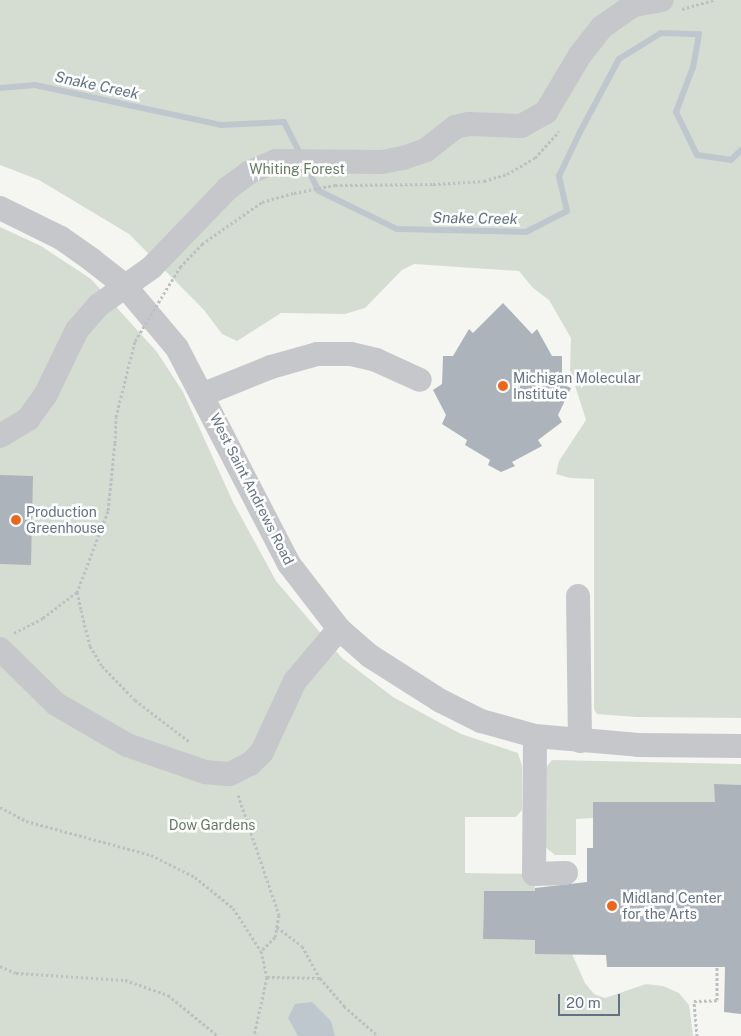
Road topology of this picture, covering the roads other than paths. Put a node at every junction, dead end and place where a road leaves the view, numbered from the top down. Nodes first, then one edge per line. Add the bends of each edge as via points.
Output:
1 (662, 0) edge
2 (0, 208) edge
3 (124, 285) junction
4 (420, 380) dead end
5 (204, 394) junction
6 (0, 436) edge
7 (578, 596) dead end
8 (340, 629) junction
9 (4, 642) edge
10 (535, 736) junction
11 (580, 741) junction
12 (741, 746) edge
13 (566, 873) dead end

1 - 3 street via 634,5 602,26 580,55 546,112 533,120 520,126 469,124 455,127 426,150 403,158 276,161 250,172 228,188 165,256
2 - 3 street, West Saint Andrews Road via 61,238
3 - 5 street, West Saint Andrews Road via 177,348
3 - 6 street via 98,305 77,330 46,394 28,419
4 - 5 street via 376,360 351,354 317,354 272,367
5 - 8 street, West Saint Andrews Road via 289,564
7 - 11 street
8 - 9 street via 295,681 262,752 250,764 230,774 205,772 126,745 56,704
8 - 10 street, West Saint Andrews Road via 370,656 441,701 481,721
10 - 11 street, West Saint Andrews Road
10 - 13 street via 534,874
11 - 12 street, West Saint Andrews Road

